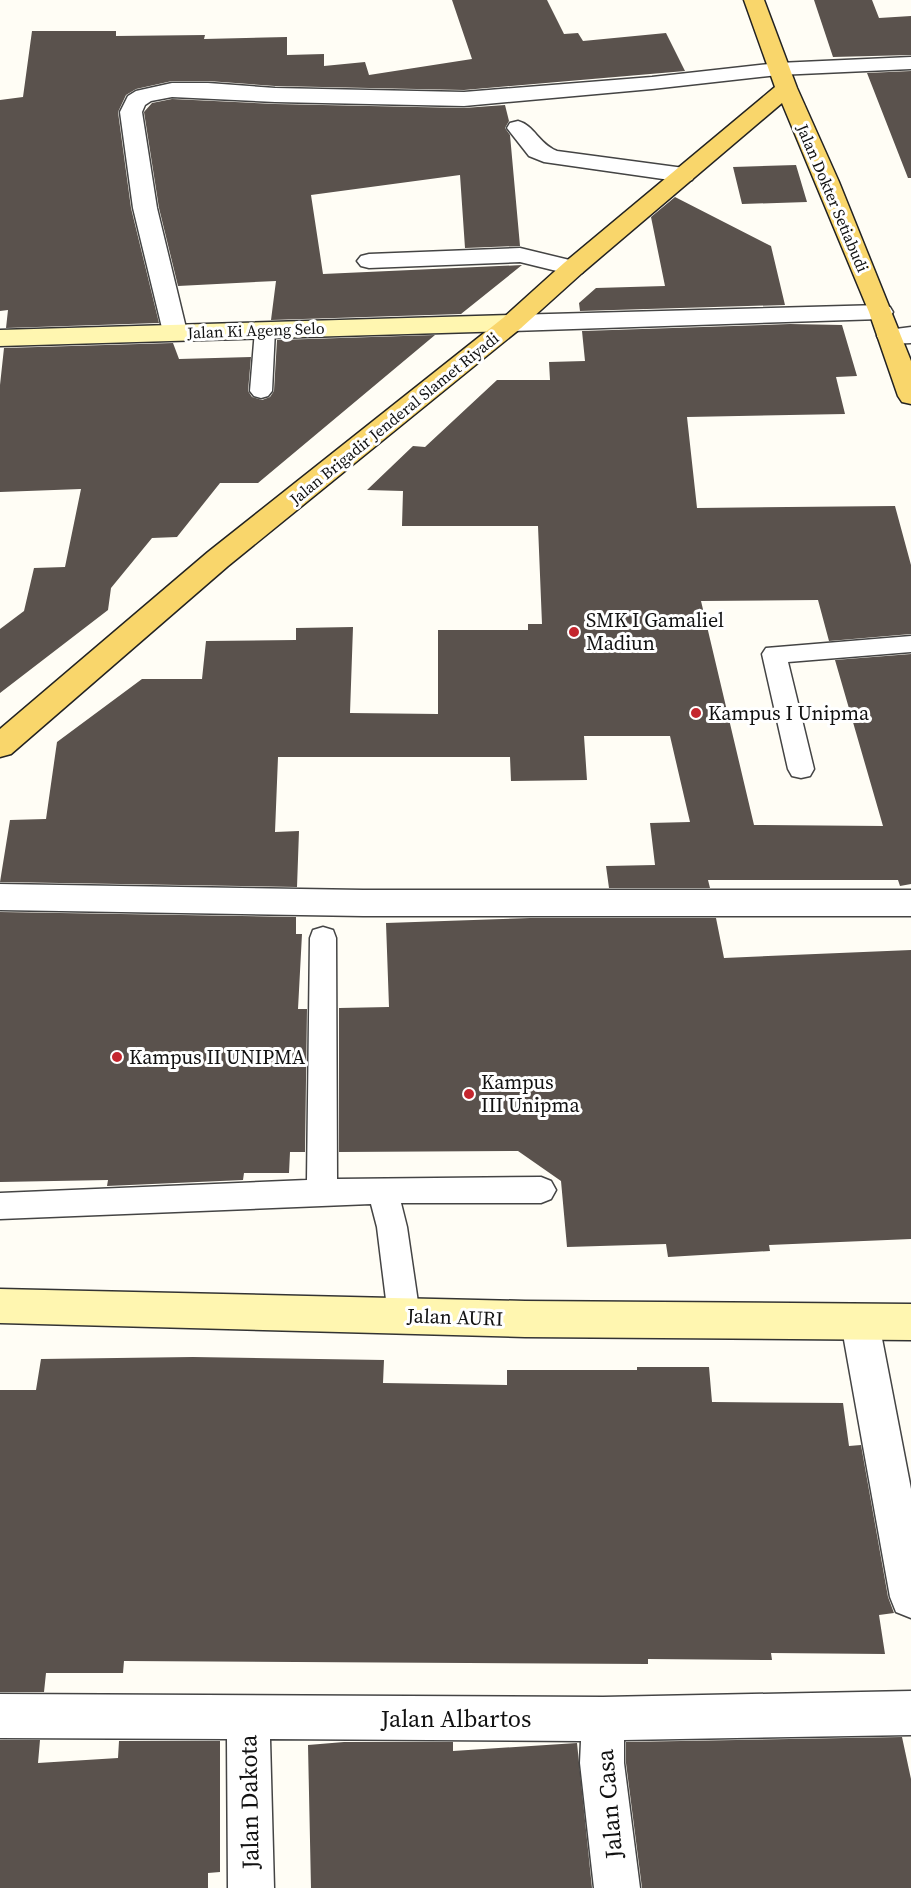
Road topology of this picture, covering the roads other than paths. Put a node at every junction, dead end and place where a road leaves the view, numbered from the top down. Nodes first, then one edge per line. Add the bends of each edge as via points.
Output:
1 (754, 0) edge
2 (911, 63) edge
3 (782, 79) junction
4 (518, 128) dead end
5 (684, 175) junction
6 (369, 261) dead end
7 (573, 268) junction
8 (881, 312) junction
9 (512, 323) junction
10 (265, 330) junction
11 (175, 332) junction
12 (900, 335) edge
13 (0, 338) edge
14 (261, 391) dead end
15 (911, 396) edge
16 (911, 644) edge
17 (0, 746) edge
18 (801, 769) dead end
19 (0, 897) edge
20 (911, 903) edge
21 (323, 938) dead end
22 (382, 1190) junction
23 (541, 1190) dead end
24 (322, 1193) junction
25 (0, 1206) edge
26 (0, 1306) edge
27 (404, 1316) junction
28 (911, 1322) edge
29 (860, 1323) junction
30 (911, 1597) edge
31 (911, 1713) edge
32 (0, 1716) edge
33 (248, 1717) junction
34 (603, 1719) junction
35 (251, 1888) edge
36 (617, 1888) edge

1 - 3 main road, Jalan Dokter Setiabudi
2 - 3 street
3 - 5 main road, Jalan Brigadir Jenderal Slamet Riyadi
3 - 8 main road, Jalan Dokter Setiabudi
3 - 11 street via 641,84 464,99 208,90 172,90 144,96 136,101 131,112 145,208
4 - 5 street via 537,151 552,157
5 - 7 main road, Jalan Brigadir Jenderal Slamet Riyadi
6 - 7 street via 520,255
7 - 9 main road, Jalan Brigadir Jenderal Slamet Riyadi
8 - 9 street
8 - 12 main road, Jalan Dokter Setiabudi
9 - 10 street, Jalan Ki Ageng Selo
9 - 17 main road, Jalan Brigadir Jenderal Slamet Riyadi via 218,560
10 - 11 street, Jalan Ki Ageng Selo
10 - 14 lane
11 - 13 street, Jalan Ki Ageng Selo
12 - 15 main road, Jalan Dokter Setiabudi
16 - 18 lane via 774,654
19 - 20 street via 363,903
21 - 24 lane
22 - 23 lane
22 - 24 lane
22 - 27 lane via 392,1227
24 - 25 lane
26 - 27 street, Jalan AURI
27 - 29 street, Jalan AURI
28 - 29 street, Jalan AURI
29 - 30 street
31 - 34 street, Jalan Albartos
32 - 33 street, Jalan Albartos
33 - 34 street, Jalan Albartos
33 - 35 street, Jalan Dakota
34 - 36 street, Jalan Casa via 602,1763

